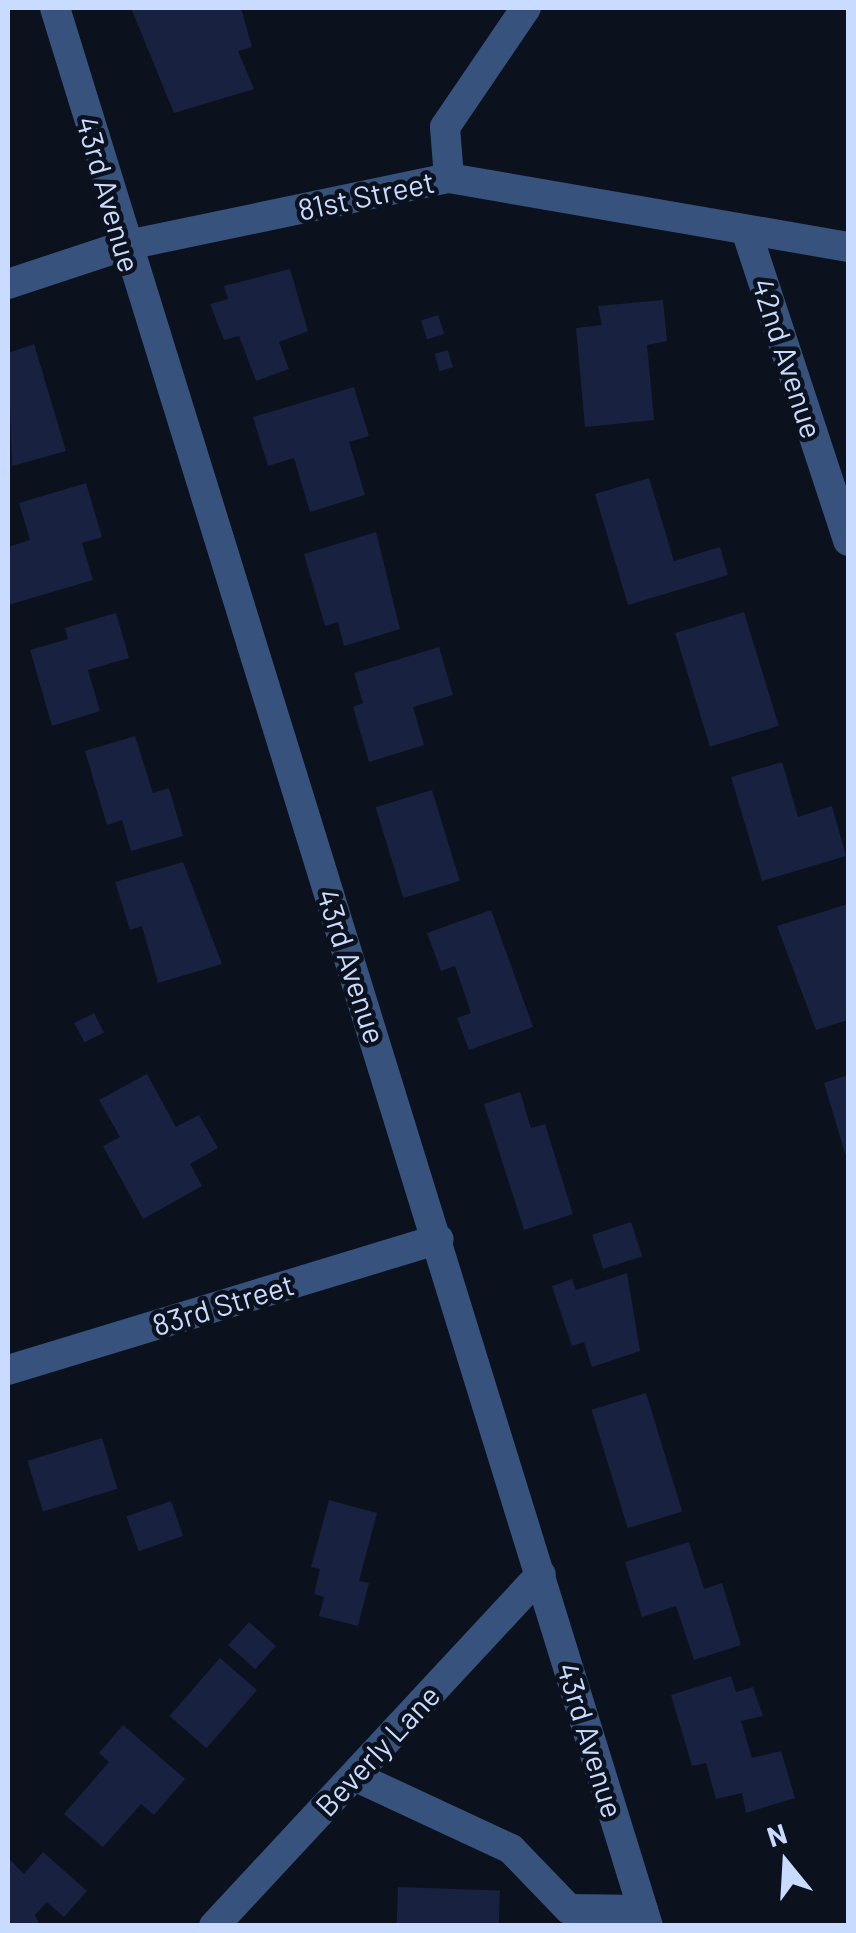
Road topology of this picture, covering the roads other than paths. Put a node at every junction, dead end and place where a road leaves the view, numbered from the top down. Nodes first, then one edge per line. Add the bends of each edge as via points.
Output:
1 (55, 8) edge
2 (526, 8) edge
3 (449, 178) junction
4 (747, 233) junction
5 (124, 246) junction
6 (848, 247) edge
7 (8, 284) edge
8 (848, 541) edge
9 (438, 1239) junction
10 (8, 1370) edge
11 (541, 1574) junction
12 (354, 1776) junction
13 (645, 1918) edge
14 (214, 1926) edge

1 - 5 street, 43rd Avenue
2 - 3 street via 444,127
3 - 4 street, 81st Street
3 - 5 street, 81st Street
4 - 6 street, 81st Street
4 - 8 street, 42nd Avenue
5 - 7 street, 81st Street
5 - 9 street, 43rd Avenue
9 - 10 street, 83rd Street
9 - 11 street, 43rd Avenue
11 - 12 street, Beverly Lane
11 - 13 street, 43rd Avenue
12 - 13 street via 511,1849 568,1909
12 - 14 street, Beverly Lane

